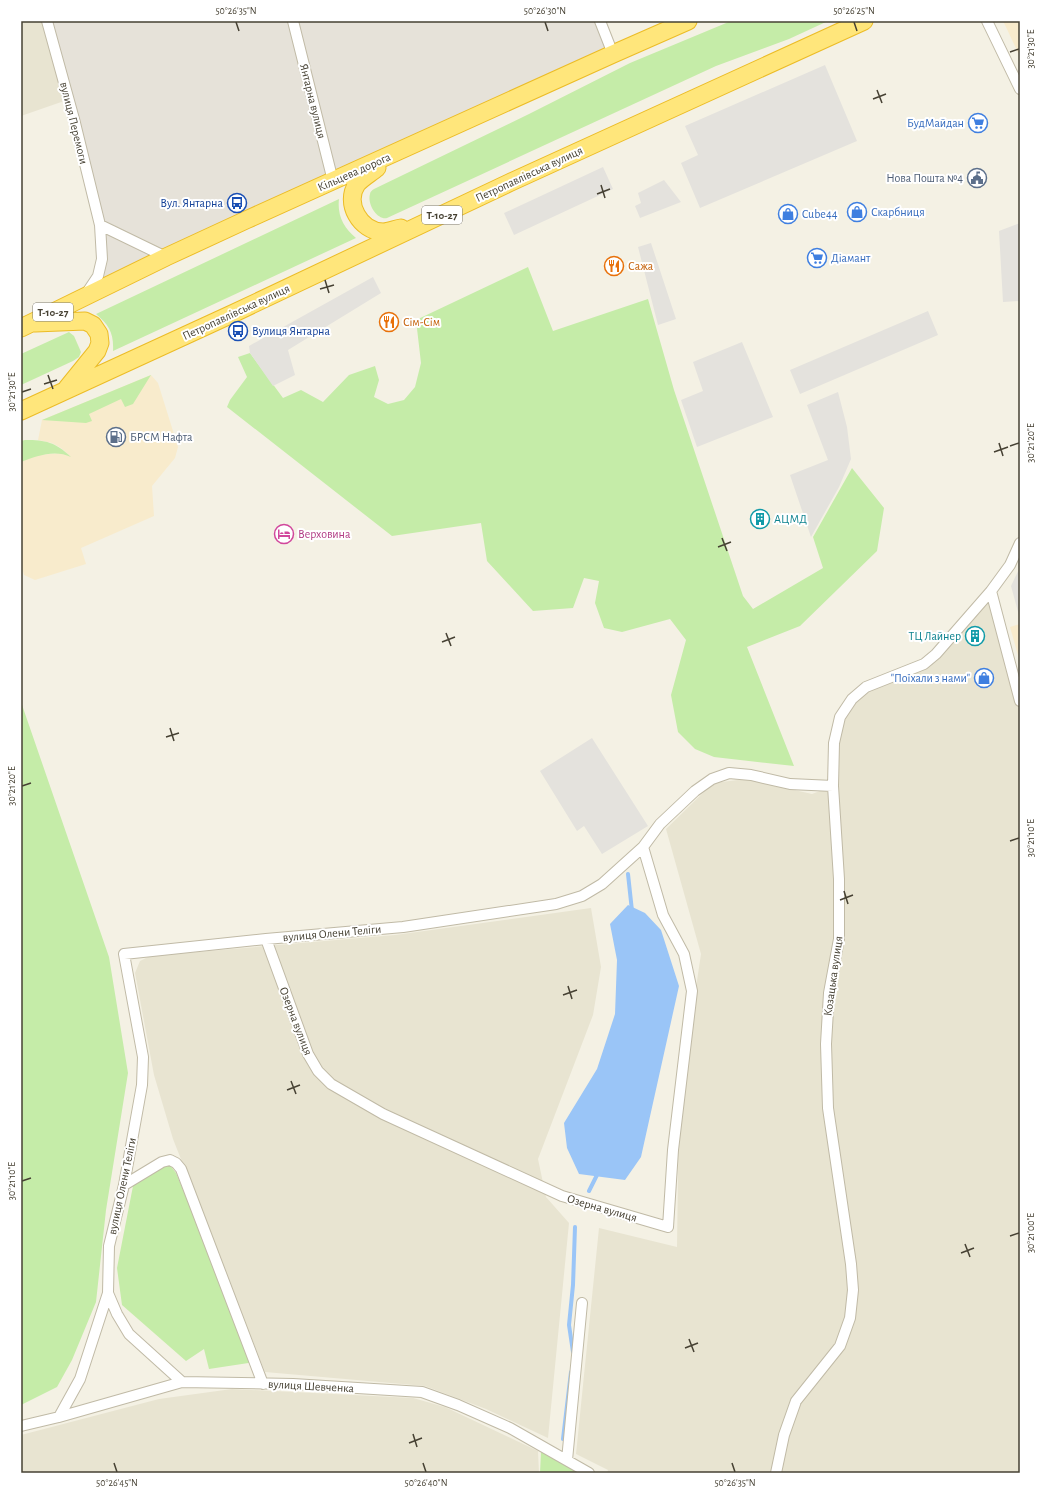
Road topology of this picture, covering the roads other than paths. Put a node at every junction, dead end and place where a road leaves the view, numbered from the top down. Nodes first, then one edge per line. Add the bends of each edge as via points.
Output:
1 (47, 21) edge
2 (293, 21) edge
3 (600, 21) edge
4 (688, 21) edge
5 (864, 21) edge
6 (987, 21) edge
7 (613, 54) junction
8 (1020, 89) edge
9 (394, 154) junction
10 (333, 182) junction
11 (428, 221) junction
12 (100, 225) junction
13 (166, 257) junction
14 (85, 296) junction
15 (25, 325) edge
16 (64, 392) junction
17 (21, 411) edge
18 (1020, 542) edge
19 (991, 592) junction
20 (1020, 701) edge
21 (833, 786) junction
22 (643, 847) junction
23 (266, 939) junction
24 (124, 1185) junction
25 (108, 1293) junction
26 (582, 1303) dead end
27 (182, 1382) junction
28 (263, 1384) junction
29 (59, 1417) junction
30 (21, 1426) edge
31 (567, 1460) junction
32 (589, 1473) edge
33 (776, 1473) edge

1 - 12 street, вулиця Перемоги
2 - 10 street, Янтарна вулиця
3 - 7 street
4 - 7 highway, Кільцева дорога / Т-10-27
5 - 11 highway, Петропавлівська вулиця / Т-10-27
6 - 8 street
7 - 9 highway, Кільцева дорога / Т-10-27
9 - 10 highway, Кільцева дорога / Т-10-27
9 - 11 highway via 358,184 352,196 359,220 371,230 383,232
10 - 13 highway, Кільцева дорога / Т-10-27
11 - 16 highway, Петропавлівська вулиця / Т-10-27
12 - 13 street
12 - 14 street, вулиця Перемоги via 102,259 98,276
13 - 14 highway, Кільцева дорога / Т-10-27
14 - 15 highway, Кільцева дорога / Т-10-27
15 - 16 highway via 86,321 94,325 99,334 100,343 97,351
16 - 17 highway, Петропавлівська вулиця / Т-10-27
18 - 19 street, Козацька вулиця via 1010,565
19 - 20 street
19 - 21 street, Козацька вулиця via 924,664 866,687 852,699 840,717 834,743
21 - 22 street, вулиця Олени Теліги via 790,784 729,773 712,779 695,790 660,824
21 - 33 street, Козацька вулиця via 839,879 839,939 829,992 826,1044 828,1108 853,1290 850,1318 840,1346 796,1401 784,1435
22 - 23 street, вулиця Олени Теліги via 602,884 582,896 556,904 403,927
22 - 23 street, Озерна вулиця via 662,915 684,954 692,991 673,1150 668,1227 562,1196 383,1114 330,1084 308,1054
23 - 24 street, вулиця Олени Теліги via 124,954 143,1057 142,1084
24 - 25 street, вулиця Олени Теліги via 109,1246
24 - 28 street via 162,1162 176,1162 182,1169
25 - 27 street via 129,1334
25 - 29 street via 80,1379
26 - 31 street
27 - 28 street, вулиця Шевченка
27 - 29 street, вулиця Шевченка
28 - 31 street, вулиця Шевченка via 422,1392 510,1428
29 - 30 street, вулиця Шевченка
31 - 32 street, вулиця Шевченка

